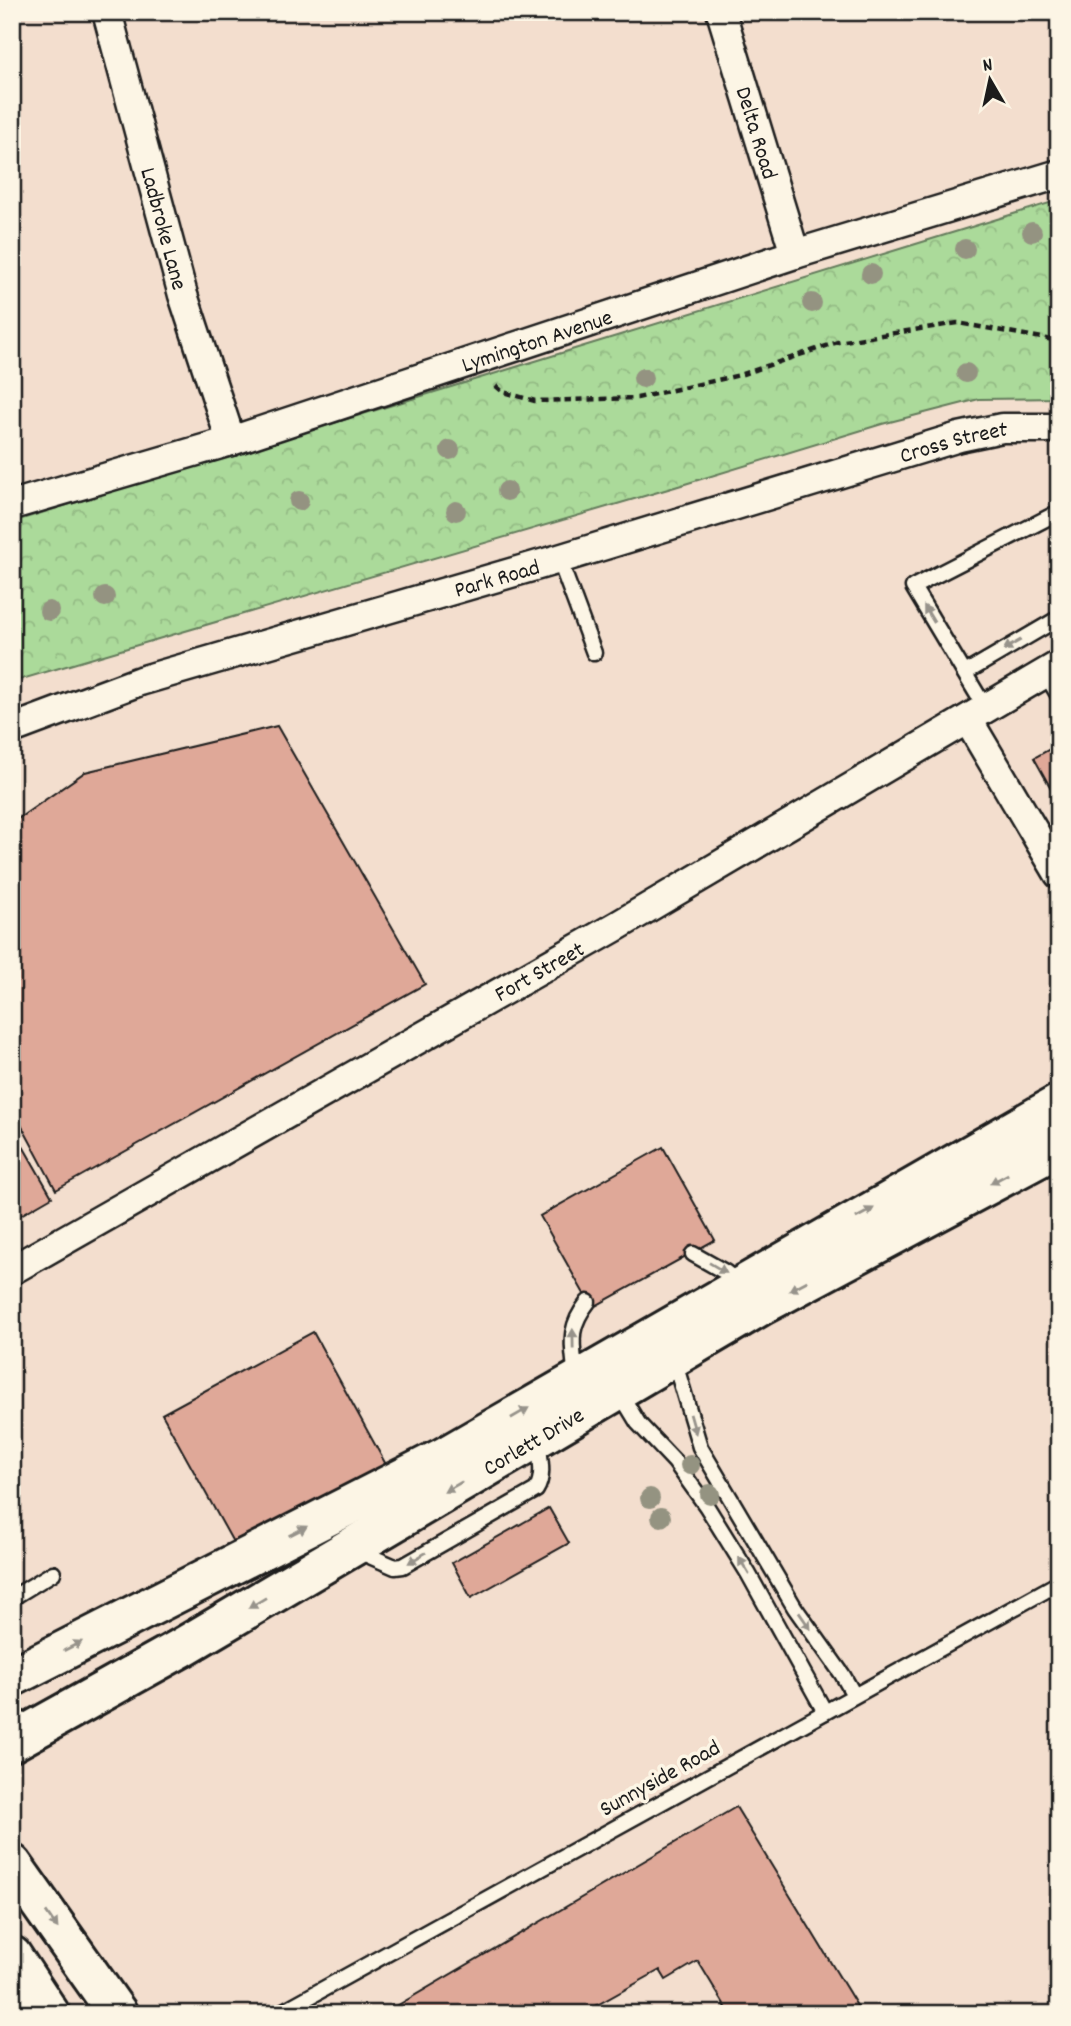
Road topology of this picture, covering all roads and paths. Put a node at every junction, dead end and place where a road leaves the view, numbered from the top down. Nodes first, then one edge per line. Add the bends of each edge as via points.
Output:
1 (107, 12) edge
2 (721, 12) edge
3 (1059, 174) edge
4 (794, 254) junction
5 (1059, 341) edge
6 (466, 362) junction
7 (1059, 428) edge
8 (231, 441) junction
9 (853, 470) joint
10 (12, 505) edge
11 (1059, 512) edge
12 (559, 559) junction
13 (1059, 618) edge
14 (594, 653) dead end
15 (965, 673) junction
16 (1054, 678) edge
17 (12, 708) edge
18 (45, 708) junction
19 (977, 715) junction
20 (12, 729) edge
21 (1059, 874) edge
22 (1059, 1104) edge
23 (1059, 1147) edge
24 (693, 1254) dead end
25 (12, 1270) edge
26 (741, 1285) junction
27 (588, 1302) dead end
28 (674, 1358) junction
29 (577, 1380) junction
30 (618, 1390) junction
31 (53, 1573) dead end
32 (1059, 1583) edge
33 (12, 1598) edge
34 (12, 1677) edge
35 (854, 1695) junction
36 (825, 1712) junction
37 (12, 1742) edge
38 (12, 1864) edge
39 (12, 1956) edge
40 (279, 2013) edge
41 (50, 2014) edge
42 (118, 2014) edge

1 - 8 street, Ladbroke Lane via 183,295
2 - 4 street, Delta Road
3 - 4 street, Lymington Avenue
4 - 6 street, Lymington Avenue
5 - 6 path via 958,323 838,342 740,375 636,398 535,401 503,392
6 - 8 street, Lymington Avenue
7 - 9 street, Cross Street via 1002,428
8 - 10 street, Lymington Avenue
9 - 12 street, Park Road
15 -> 11 lane via 913,587
12 - 14 lane
12 - 18 street, Park Road via 140,681 58,695
13 -> 15 lane
15 - 19 lane
16 - 19 street, Fort Street
17 - 18 street, Park Road
18 - 20 street, Park Road
19 - 21 street
19 - 25 street, Fort Street
26 -> 22 main road, Corlett Drive
23 -> 28 main road, Corlett Drive via 762,1305
24 -> 26 lane
26 - 29 main road, Corlett Drive
29 -> 27 lane via 572,1331
28 - 30 main road, Corlett Drive
28 -> 35 lane via 700,1447
34 -> 29 main road, Corlett Drive via 444,1457
36 -> 30 lane via 706,1507 675,1462 638,1423
30 -> 37 main road, Corlett Drive via 181,1648
31 - 33 lane
32 - 35 lane, Sunnyside Road
35 - 36 lane, Sunnyside Road
36 - 40 lane, Sunnyside Road
38 -> 42 main road
39 - 41 main road

